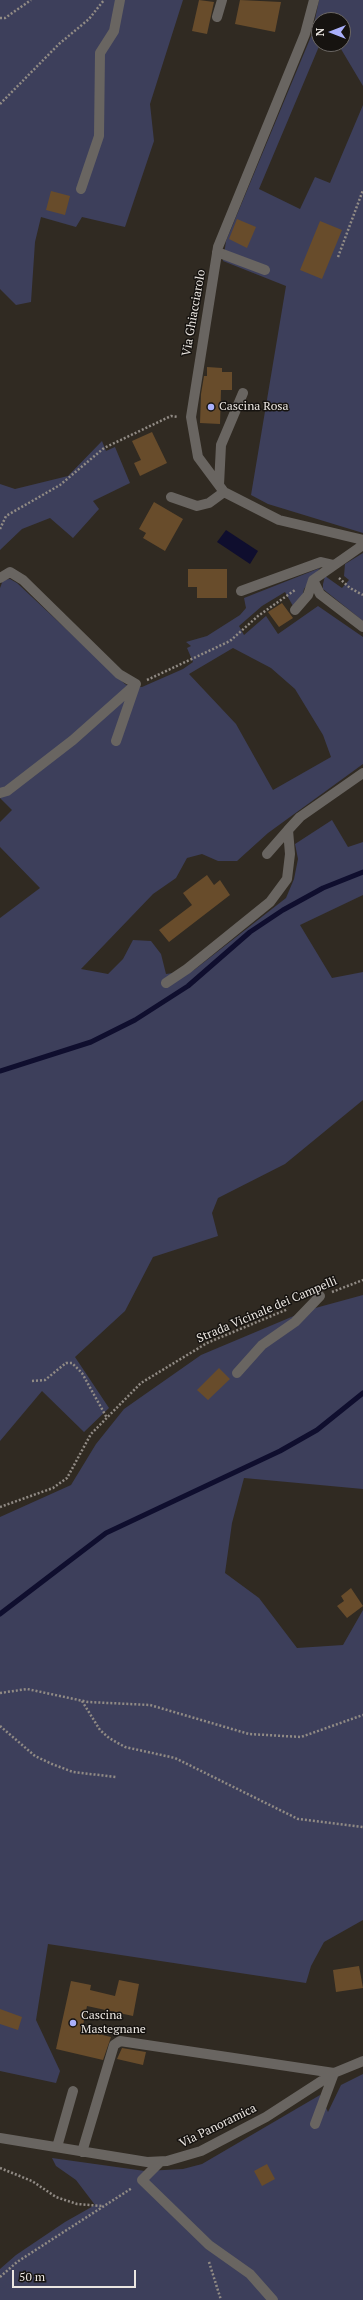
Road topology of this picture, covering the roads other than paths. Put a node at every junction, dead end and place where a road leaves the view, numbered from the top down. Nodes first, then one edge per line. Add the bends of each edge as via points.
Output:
1 (120, 0) edge
2 (222, 0) edge
3 (314, 0) edge
4 (217, 17) dead end
5 (81, 189) dead end
6 (217, 252) junction
7 (265, 270) dead end
8 (243, 393) dead end
9 (221, 488) junction
10 (170, 497) dead end
11 (363, 540) edge
12 (363, 545) edge
13 (334, 565) junction
14 (0, 578) edge
15 (313, 580) junction
16 (241, 591) dead end
17 (295, 610) dead end
18 (363, 627) edge
19 (136, 684) junction
20 (116, 741) dead end
21 (363, 773) edge
22 (0, 792) edge
23 (288, 830) junction
24 (267, 854) dead end
25 (166, 983) dead end
26 (320, 1296) road end
27 (237, 1373) dead end
28 (363, 2061) edge
29 (334, 2073) junction
30 (73, 2091) dead end
31 (315, 2124) dead end
32 (0, 2138) edge
33 (57, 2147) junction
34 (82, 2152) junction
35 (160, 2162) junction
36 (273, 2300) edge

1 - 5 street via 114,31 100,53 99,136
2 - 4 street
3 - 6 street, Via Ghiacciarolo via 305,34
6 - 7 street
6 - 9 street, Via Ghiacciarolo via 191,417 198,457
8 - 9 street via 221,445
9 - 10 street via 209,503 197,506
9 - 11 street, Via Ghiacciarolo via 279,520
12 - 13 street
13 - 15 street
13 - 16 street via 321,562
14 - 19 street via 10,572 23,580 119,674
15 - 17 street via 308,595
15 - 18 street via 320,594
19 - 20 street
19 - 22 street via 73,740 7,791
21 - 23 street via 300,817
23 - 24 street
23 - 25 street via 288,879 270,902
26 - 27 street via 295,1322 262,1345
28 - 29 street, Via Panoramica
29 - 31 street
29 - 34 street via 120,2041 114,2045
29 - 35 street, Via Panoramica via 266,2117 200,2151 184,2158
30 - 33 street
32 - 33 street, Via Panoramica
33 - 34 street, Via Panoramica
34 - 35 street, Via Panoramica
35 - 36 street via 142,2180 209,2246 250,2274

